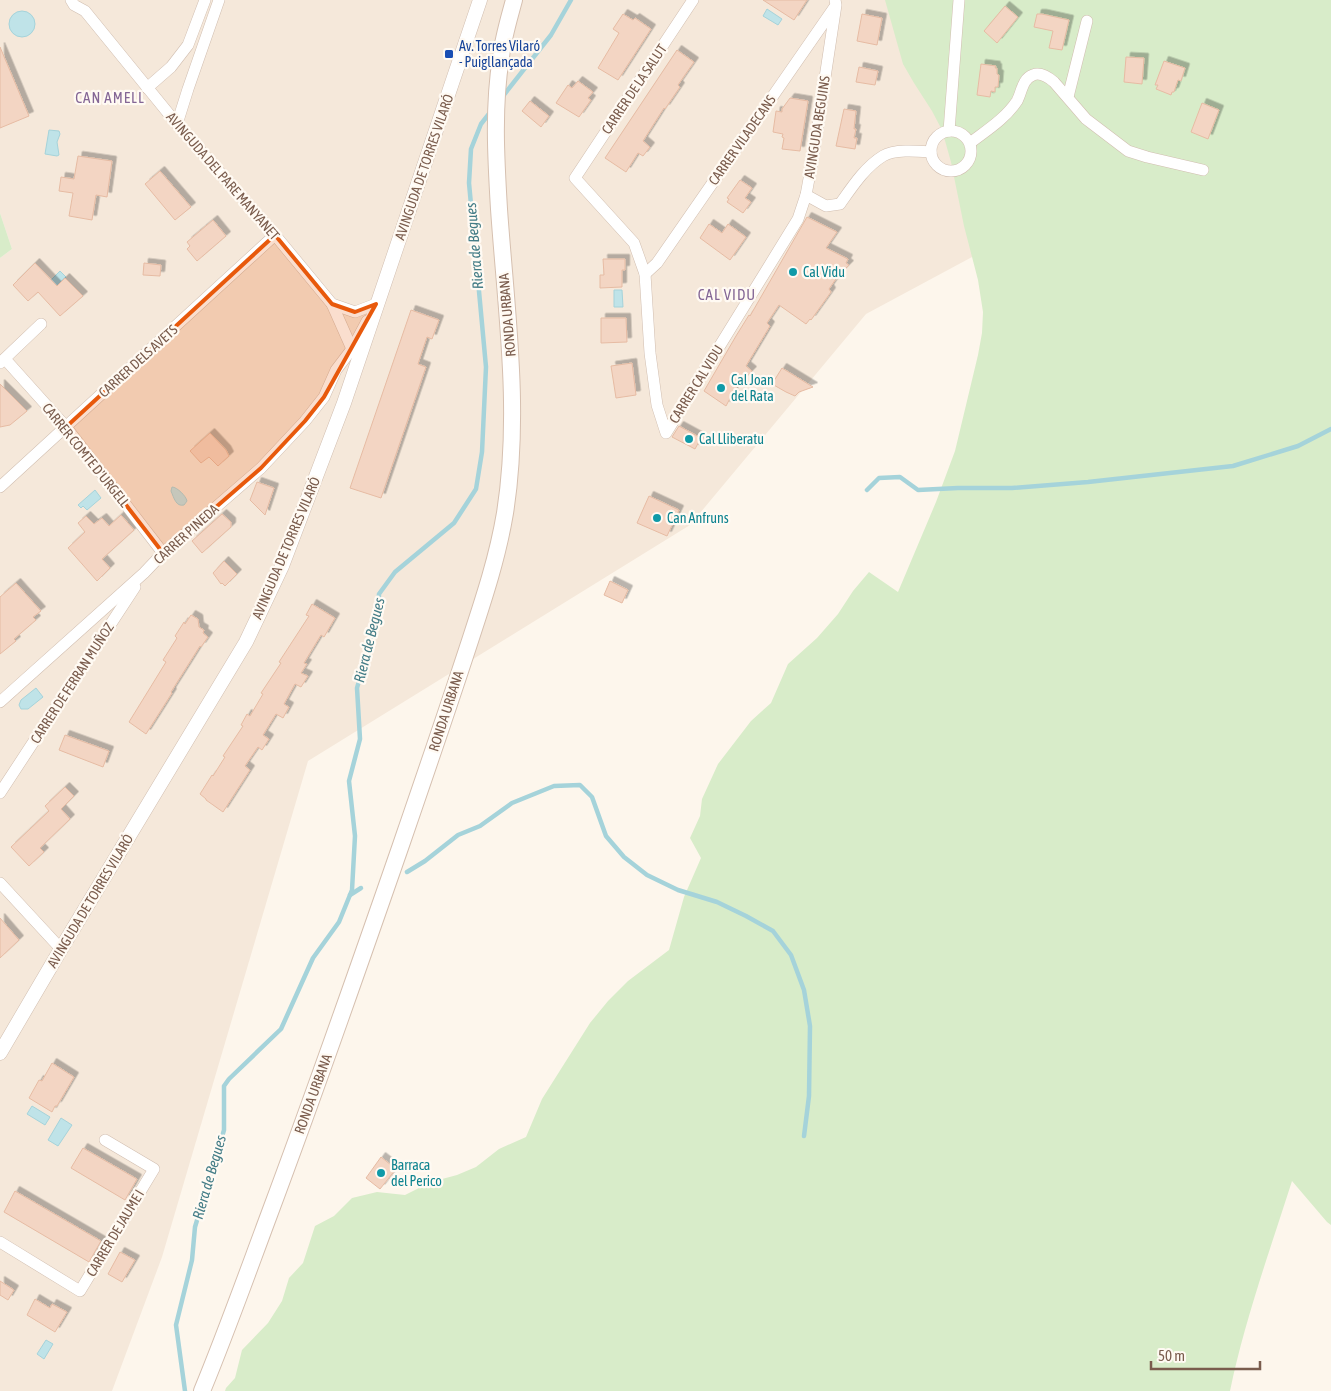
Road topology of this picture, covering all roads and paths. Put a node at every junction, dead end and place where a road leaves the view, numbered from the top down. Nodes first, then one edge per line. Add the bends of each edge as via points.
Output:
1 (71, 0) edge
2 (205, 0) edge
3 (219, 0) edge
4 (480, 0) edge
5 (514, 0) edge
6 (693, 0) edge
7 (960, 0) edge
8 (836, 2) edge
9 (84, 6) edge
10 (1087, 21) dead end
11 (147, 88) junction
12 (1068, 97) junction
13 (178, 124) junction
14 (949, 131) junction
15 (970, 143) junction
16 (931, 152) junction
17 (1203, 170) dead end
18 (575, 178) joint
19 (806, 195) junction
20 (275, 235) junction
21 (645, 274) junction
22 (332, 304) junction
23 (376, 304) junction
24 (41, 324) dead end
25 (352, 349) junction
26 (2, 361) edge
27 (66, 427) junction
28 (0, 487) edge
29 (163, 553) junction
30 (144, 572) junction
31 (0, 702) edge
32 (0, 793) edge
33 (0, 883) edge
34 (61, 949) junction
35 (0, 1053) edge
36 (105, 1140) dead end
37 (0, 1242) edge
38 (202, 1391) edge

1 - 9 street, AVINGUDA DEL PARE MANYANET via 74,5
2 - 11 street via 188,45 171,67
3 - 13 street
4 - 23 street, AVINGUDA DE TORRES VILARÓ
5 - 38 main road, RONDA URBANA via 501,55 496,121 512,373 512,432 505,512 496,554 443,724 386,888 305,1118
6 - 18 street, CARRER DE LA SALUT
7 - 14 street
8 - 19 street, AVINGUDA BEGUINS
8 - 21 street, CARRER VILADECANS via 657,263
9 - 11 street, AVINGUDA DEL PARE MANYANET
10 - 12 street
11 - 13 street, AVINGUDA DEL PARE MANYANET
12 - 15 street via 1048,77 1032,75 1025,81 1009,112
12 - 17 street via 1086,119 1128,151
13 - 20 street, AVINGUDA DEL PARE MANYANET
14 - 15 street via 959,132
14 - 16 street via 940,134
15 - 16 street via 971,156 965,166 955,172 938,168
16 - 19 street, AVINGUDA BEGUINS via 906,151 884,156 867,170 840,204 826,206
18 - 21 street, CARRER CAL VIDU via 634,243
19 - 21 street, CARRER CAL VIDU via 798,219 666,433 657,405 650,353
20 - 22 street, AVINGUDA DEL PARE MANYANET
20 - 27 street, CARRER DELS AVETS
22 - 23 street via 355,312
22 - 25 street
23 - 25 street, CARRER PINEDA
23 - 34 street, AVINGUDA DE TORRES VILARÓ via 338,419 282,566 246,642
24 - 26 street
25 - 29 street, CARRER PINEDA via 336,370 324,397 305,421 261,468
26 - 27 street, CARRER COMTE D'URGELL
27 - 28 street, CARRER DELS AVETS
27 - 29 street, CARRER COMTE D'URGELL
29 - 30 street, CARRER PINEDA
30 - 31 street, CARRER PINEDA
30 - 32 street, CARRER DE FERRAN MUÑOZ
33 - 34 street
34 - 35 street, AVINGUDA DE TORRES VILARÓ
36 - 37 street, CARRER DE JAUME I via 154,1169 80,1291

